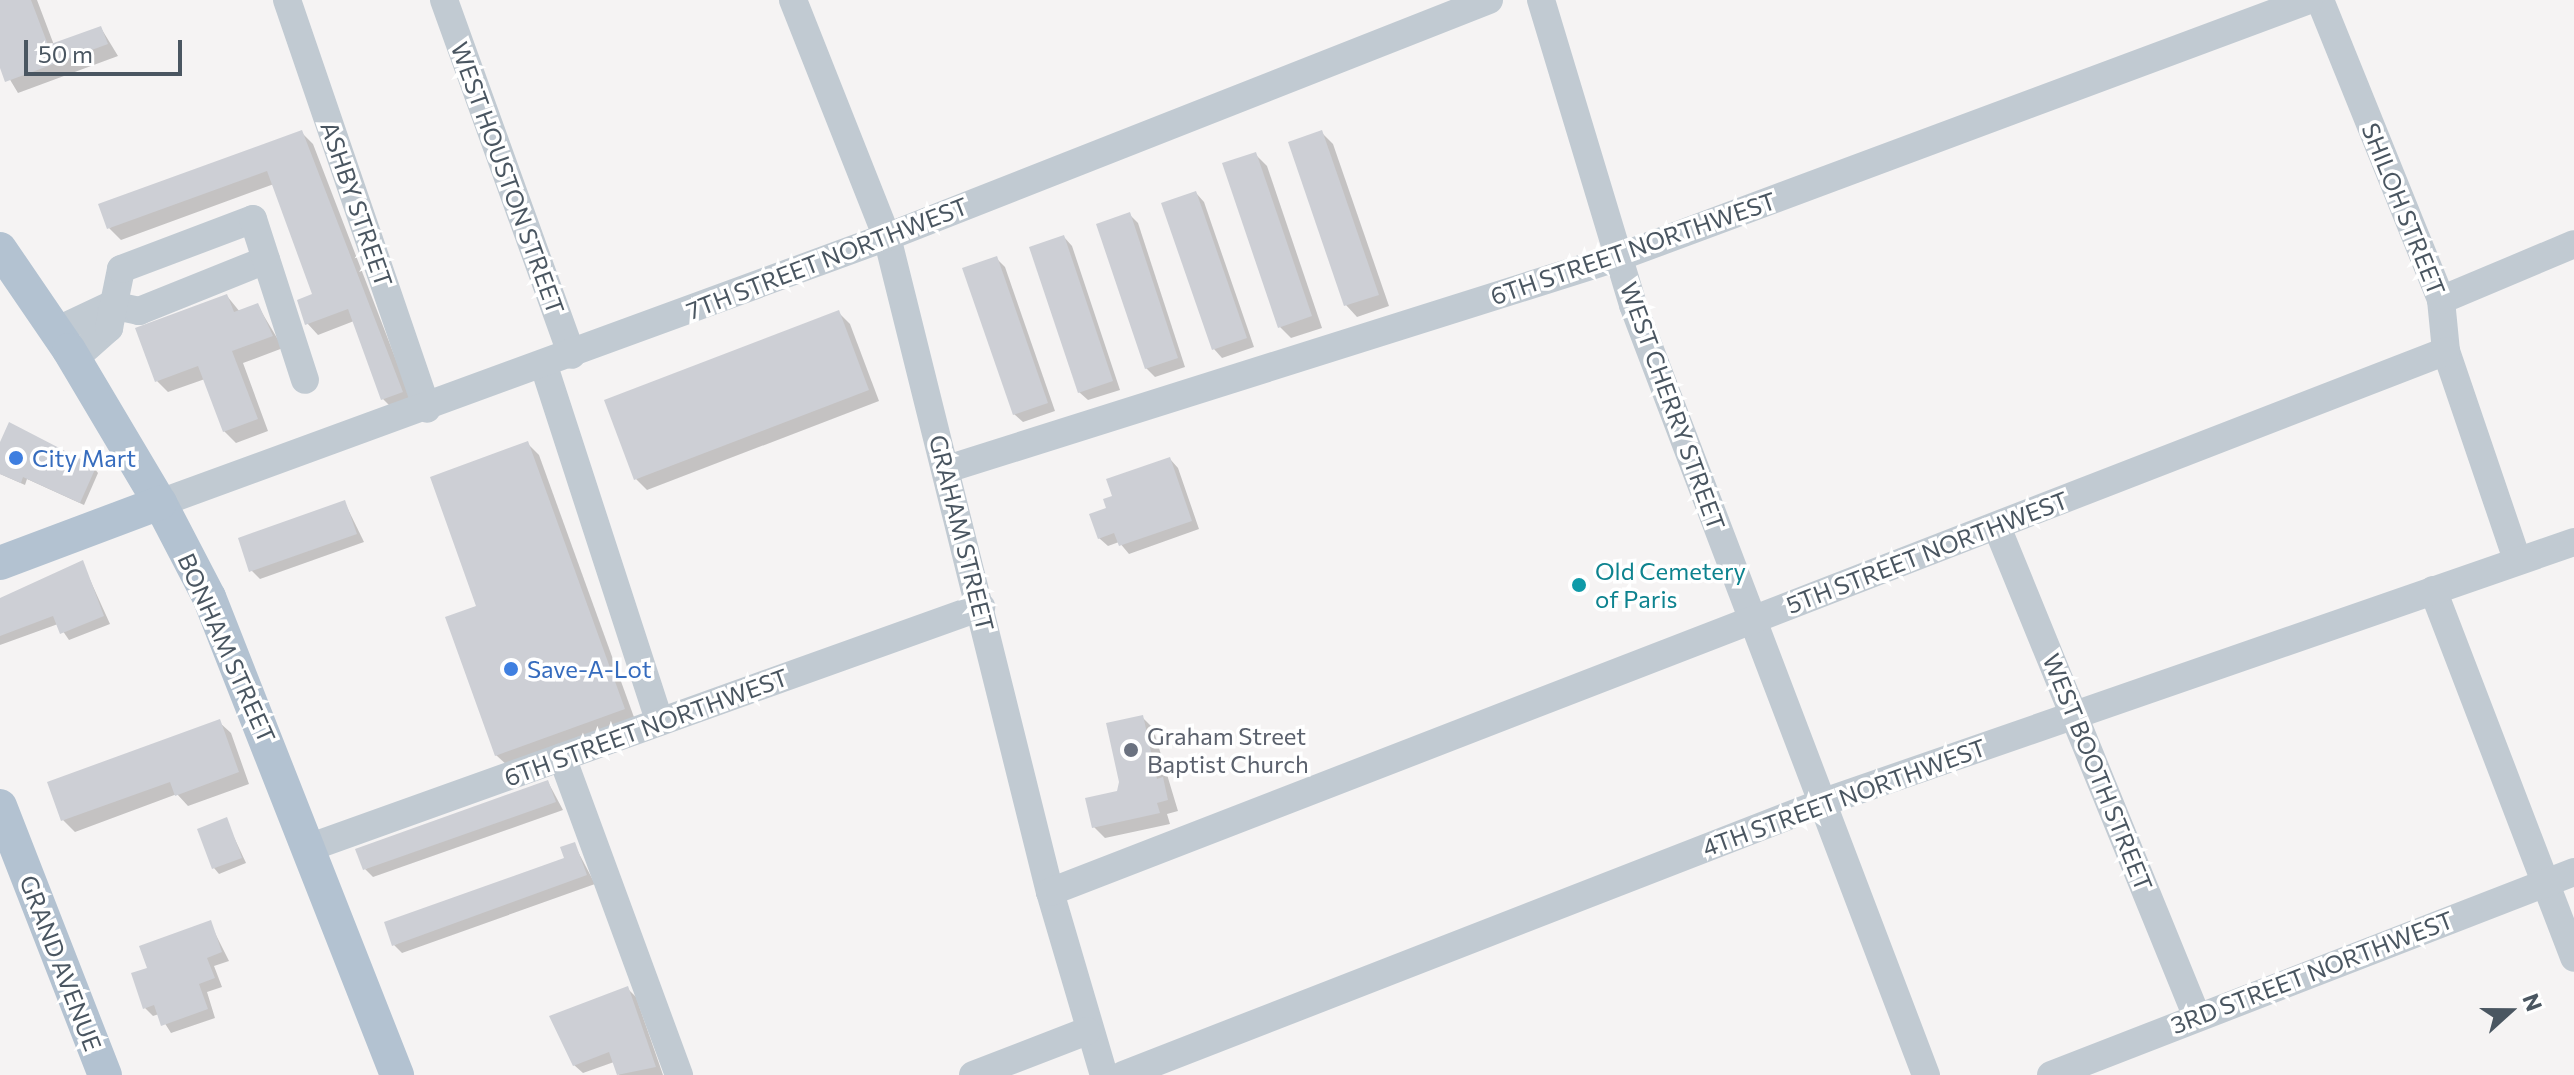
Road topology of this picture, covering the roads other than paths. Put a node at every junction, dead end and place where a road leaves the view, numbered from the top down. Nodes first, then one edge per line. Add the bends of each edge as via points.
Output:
1 (287, 0) edge
2 (444, 0) edge
3 (793, 0) edge
4 (1489, 0) edge
5 (1541, 0) edge
6 (2309, 0) edge
7 (2320, 0) edge
8 (887, 237) junction
9 (2574, 244) edge
10 (0, 249) edge
11 (1619, 257) junction
12 (266, 260) junction
13 (2441, 300) junction
14 (111, 305) junction
15 (56, 331) junction
16 (2446, 351) junction
17 (572, 355) junction
18 (74, 359) junction
19 (544, 366) junction
20 (305, 380) dead end
21 (427, 409) junction
22 (947, 469) junction
23 (160, 503) junction
24 (1997, 527) junction
25 (2574, 542) edge
26 (2517, 560) junction
27 (0, 563) edge
28 (2433, 590) junction
29 (981, 607) junction
30 (1752, 617) junction
31 (2074, 712) junction
32 (660, 722) junction
33 (562, 757) junction
34 (1824, 802) junction
35 (0, 806) edge
36 (311, 847) junction
37 (2574, 872) edge
38 (2545, 881) junction
39 (1050, 892) junction
40 (2574, 958) edge
41 (2197, 1017) junction
42 (1087, 1031) junction
43 (105, 1075) edge
44 (397, 1075) edge
45 (679, 1075) edge
46 (973, 1075) edge
47 (1104, 1075) edge
48 (1123, 1075) edge
49 (1926, 1075) edge
50 (2051, 1075) edge

1 - 21 street, ASHBY STREET
2 - 17 street, WEST HOUSTON STREET
3 - 8 street, GRAHAM STREET
4 - 8 street, 7TH STREET NORTHWEST
5 - 11 street, WEST CHERRY STREET
6 - 11 street, 6TH STREET NORTHWEST
7 - 13 street, SHILOH STREET
8 - 17 street, 7TH STREET NORTHWEST
8 - 22 street, GRAHAM STREET
9 - 13 street
10 - 15 main road, BONHAM STREET
11 - 22 street, 6TH STREET NORTHWEST
11 - 30 street, WEST CHERRY STREET
12 - 14 street via 139,311
12 - 14 street via 253,219 121,269
12 - 20 street
13 - 16 street, SHILOH STREET
14 - 15 street
14 - 18 street via 109,328
15 - 18 main road, BONHAM STREET
16 - 24 street, 5TH STREET NORTHWEST
16 - 26 street, SHILOH STREET
17 - 19 street, 7TH STREET NORTHWEST
18 - 23 main road, BONHAM STREET
19 - 21 street, 7TH STREET NORTHWEST
19 - 32 street
21 - 23 street, 7TH STREET NORTHWEST
22 - 29 street, GRAHAM STREET
23 - 27 main road
23 - 36 main road, BONHAM STREET via 209,597
24 - 30 street, 5TH STREET NORTHWEST
24 - 31 street, WEST BOOTH STREET
25 - 26 street, 4TH STREET NORTHWEST
26 - 28 street, 4TH STREET NORTHWEST
28 - 31 street, 4TH STREET NORTHWEST
28 - 38 street
29 - 32 street, 6TH STREET NORTHWEST
29 - 39 street, GRAHAM STREET
30 - 34 street, WEST CHERRY STREET
30 - 39 street, 5TH STREET NORTHWEST
31 - 34 street, 4TH STREET NORTHWEST
31 - 41 street, WEST BOOTH STREET
32 - 33 street, 6TH STREET NORTHWEST
33 - 36 street, 6TH STREET NORTHWEST
33 - 45 street
34 - 48 street, 4TH STREET NORTHWEST
34 - 49 street, WEST CHERRY STREET
35 - 43 main road, GRAND AVENUE
36 - 44 main road, BONHAM STREET
37 - 38 street, 3RD STREET NORTHWEST
38 - 40 street
38 - 41 street, 3RD STREET NORTHWEST
39 - 42 street, GRAHAM STREET
41 - 50 street, 3RD STREET NORTHWEST
42 - 46 street
42 - 47 street, GRAHAM STREET

